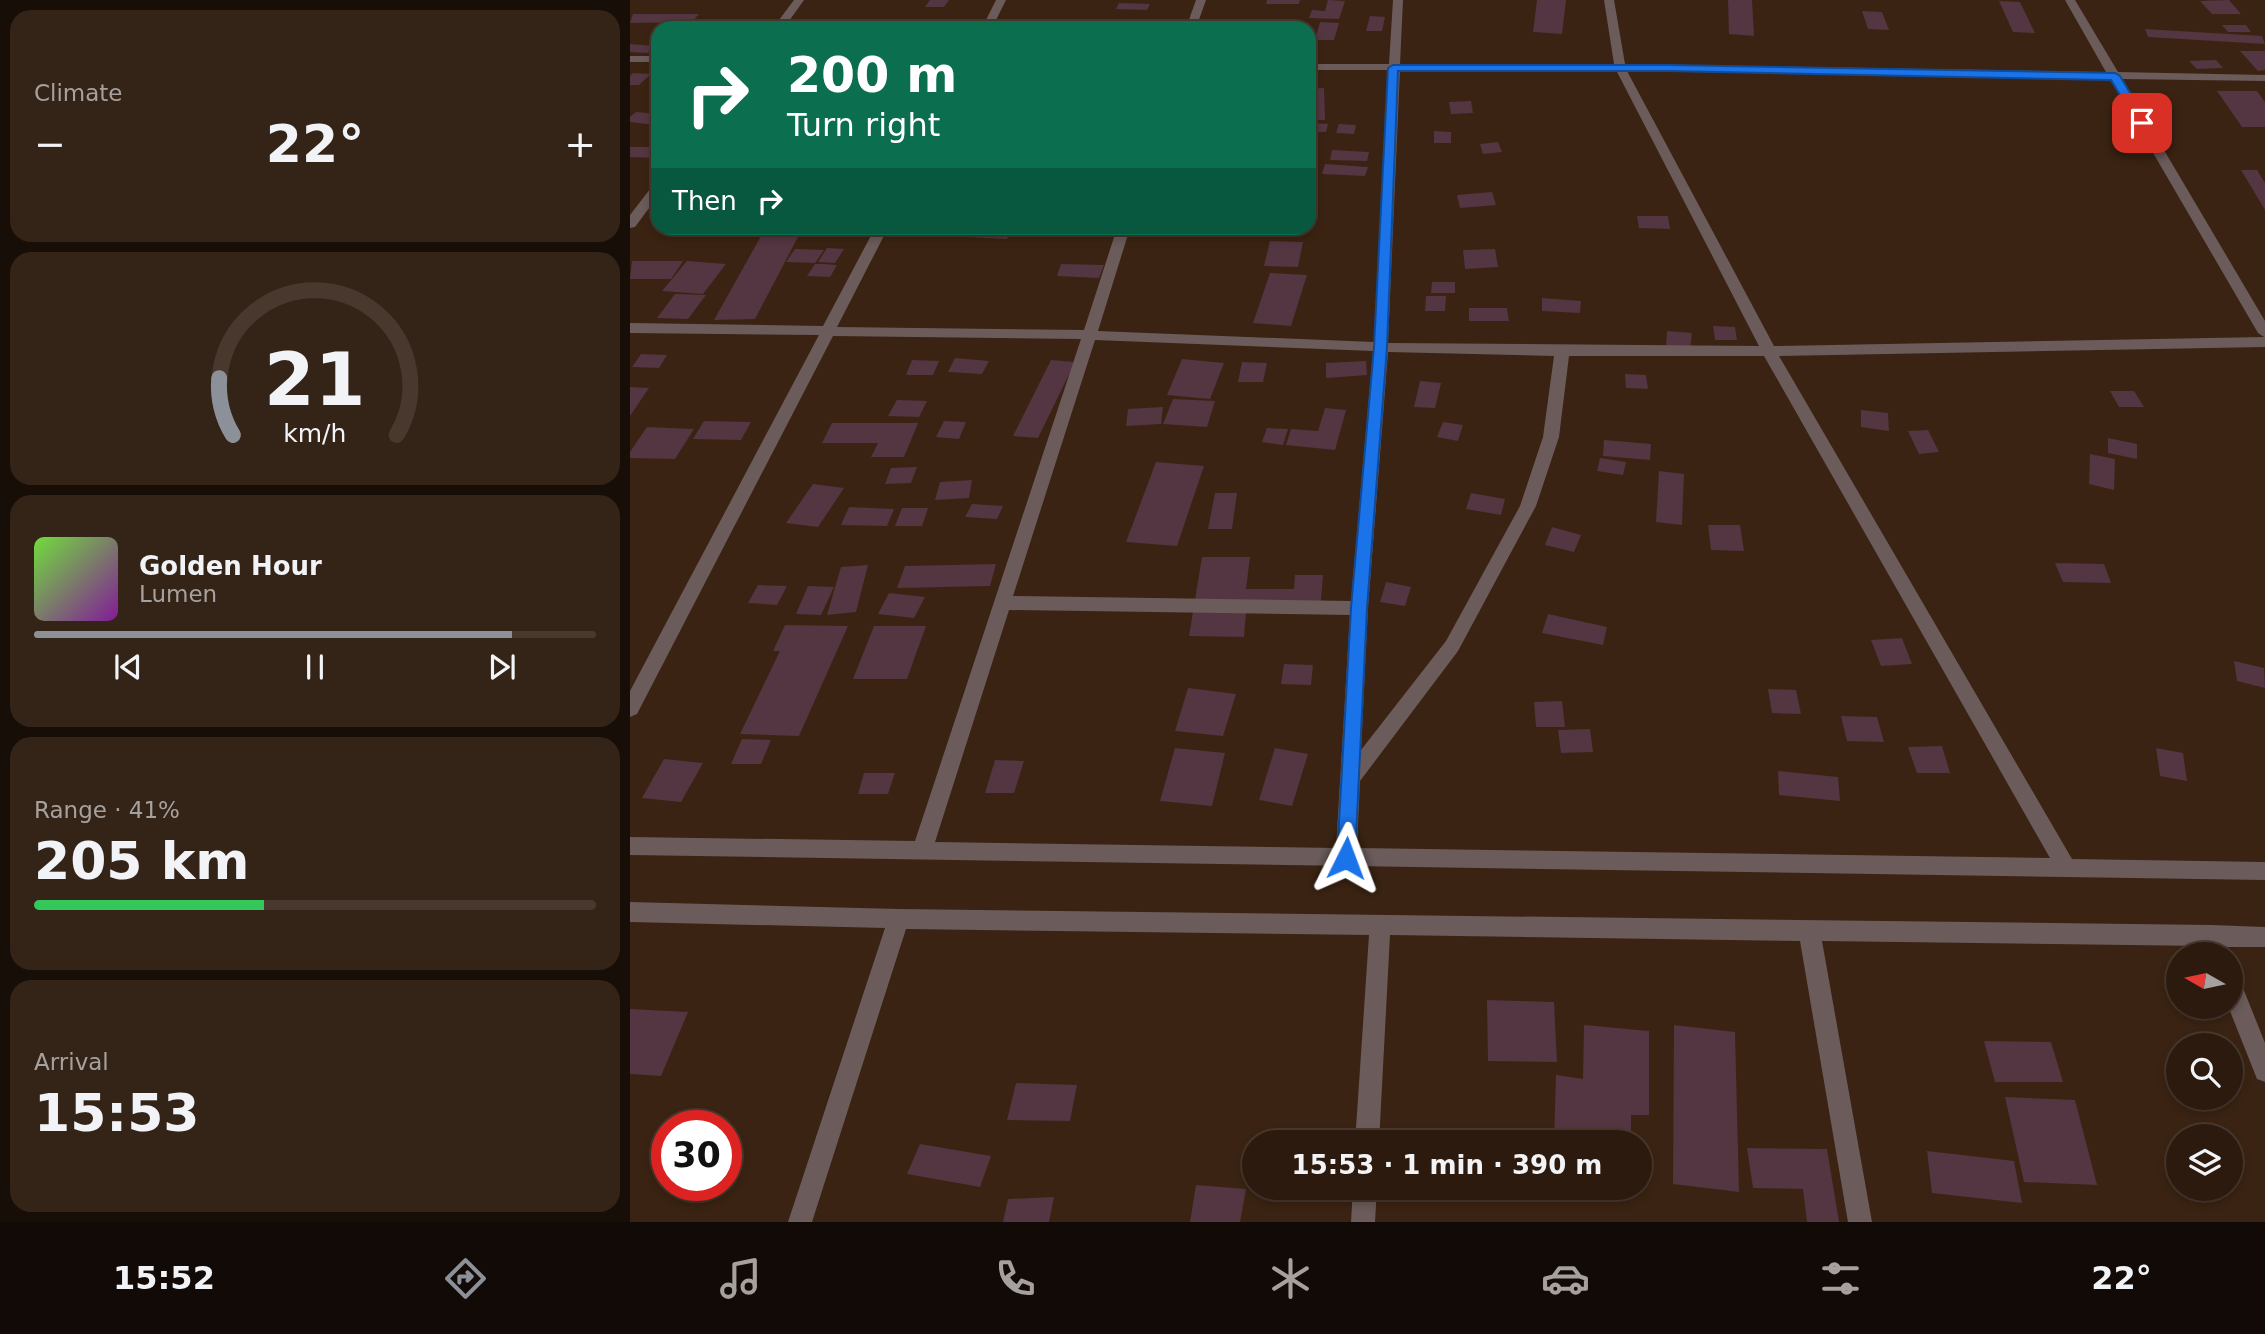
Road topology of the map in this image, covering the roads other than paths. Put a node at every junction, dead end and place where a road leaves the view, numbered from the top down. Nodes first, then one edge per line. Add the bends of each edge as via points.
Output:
1 (799, 0) edge
2 (1001, 0) edge
3 (1201, 0) edge
4 (1398, 0) edge
5 (1609, 0) edge
6 (2070, 0) edge
7 (783, 21) edge
8 (990, 21) edge
9 (1194, 21) edge
10 (630, 59) edge
11 (651, 59) edge
12 (1316, 67) edge
13 (1620, 67) junction
14 (1393, 68) junction
15 (2115, 76) junction
16 (2265, 78) edge
17 (651, 196) edge
18 (630, 224) edge
19 (878, 235) edge
20 (1122, 235) edge
21 (630, 328) edge
22 (825, 332) junction
23 (2265, 333) edge
24 (1088, 335) junction
25 (2265, 342) edge
26 (1381, 347) junction
27 (1562, 351) junction
28 (1769, 351) junction
29 (1001, 603) junction
30 (1359, 608) junction
31 (630, 709) edge
32 (1350, 779) junction
33 (630, 846) edge
34 (922, 852) junction
35 (1346, 858) junction
36 (2065, 866) junction
37 (2265, 871) edge
38 (630, 912) edge
39 (899, 919) junction
40 (1380, 926) junction
41 (1809, 930) junction
42 (2265, 937) edge
43 (2166, 942) edge
44 (2230, 942) edge
45 (2244, 1018) edge
46 (2265, 1071) edge
47 (1368, 1130) edge
48 (1364, 1200) edge
49 (800, 1222) edge
50 (1363, 1222) edge
51 (1860, 1222) edge

1 - 7 street
2 - 8 street
3 - 9 street
4 - 14 street
5 - 13 street
6 - 15 street
10 - 11 street
12 - 14 street
13 - 14 street
13 - 15 street
13 - 28 street
14 - 26 street
15 - 16 street
15 - 23 street
17 - 18 street
19 - 22 street
20 - 24 street
21 - 22 street
22 - 24 street
22 - 31 street
24 - 26 street
24 - 29 street
25 - 28 street
26 - 27 street
26 - 30 street
27 - 28 street
27 - 32 street via 1551,437 1528,506 1452,646
28 - 36 street
29 - 30 street
29 - 34 street
30 - 32 street
32 - 35 street
33 - 34 street
34 - 35 street
35 - 36 street
36 - 37 street
38 - 39 street
39 - 40 street
39 - 49 street
40 - 41 street
40 - 47 street
41 - 43 street
41 - 51 street
42 - 44 street
45 - 46 street
48 - 50 street

